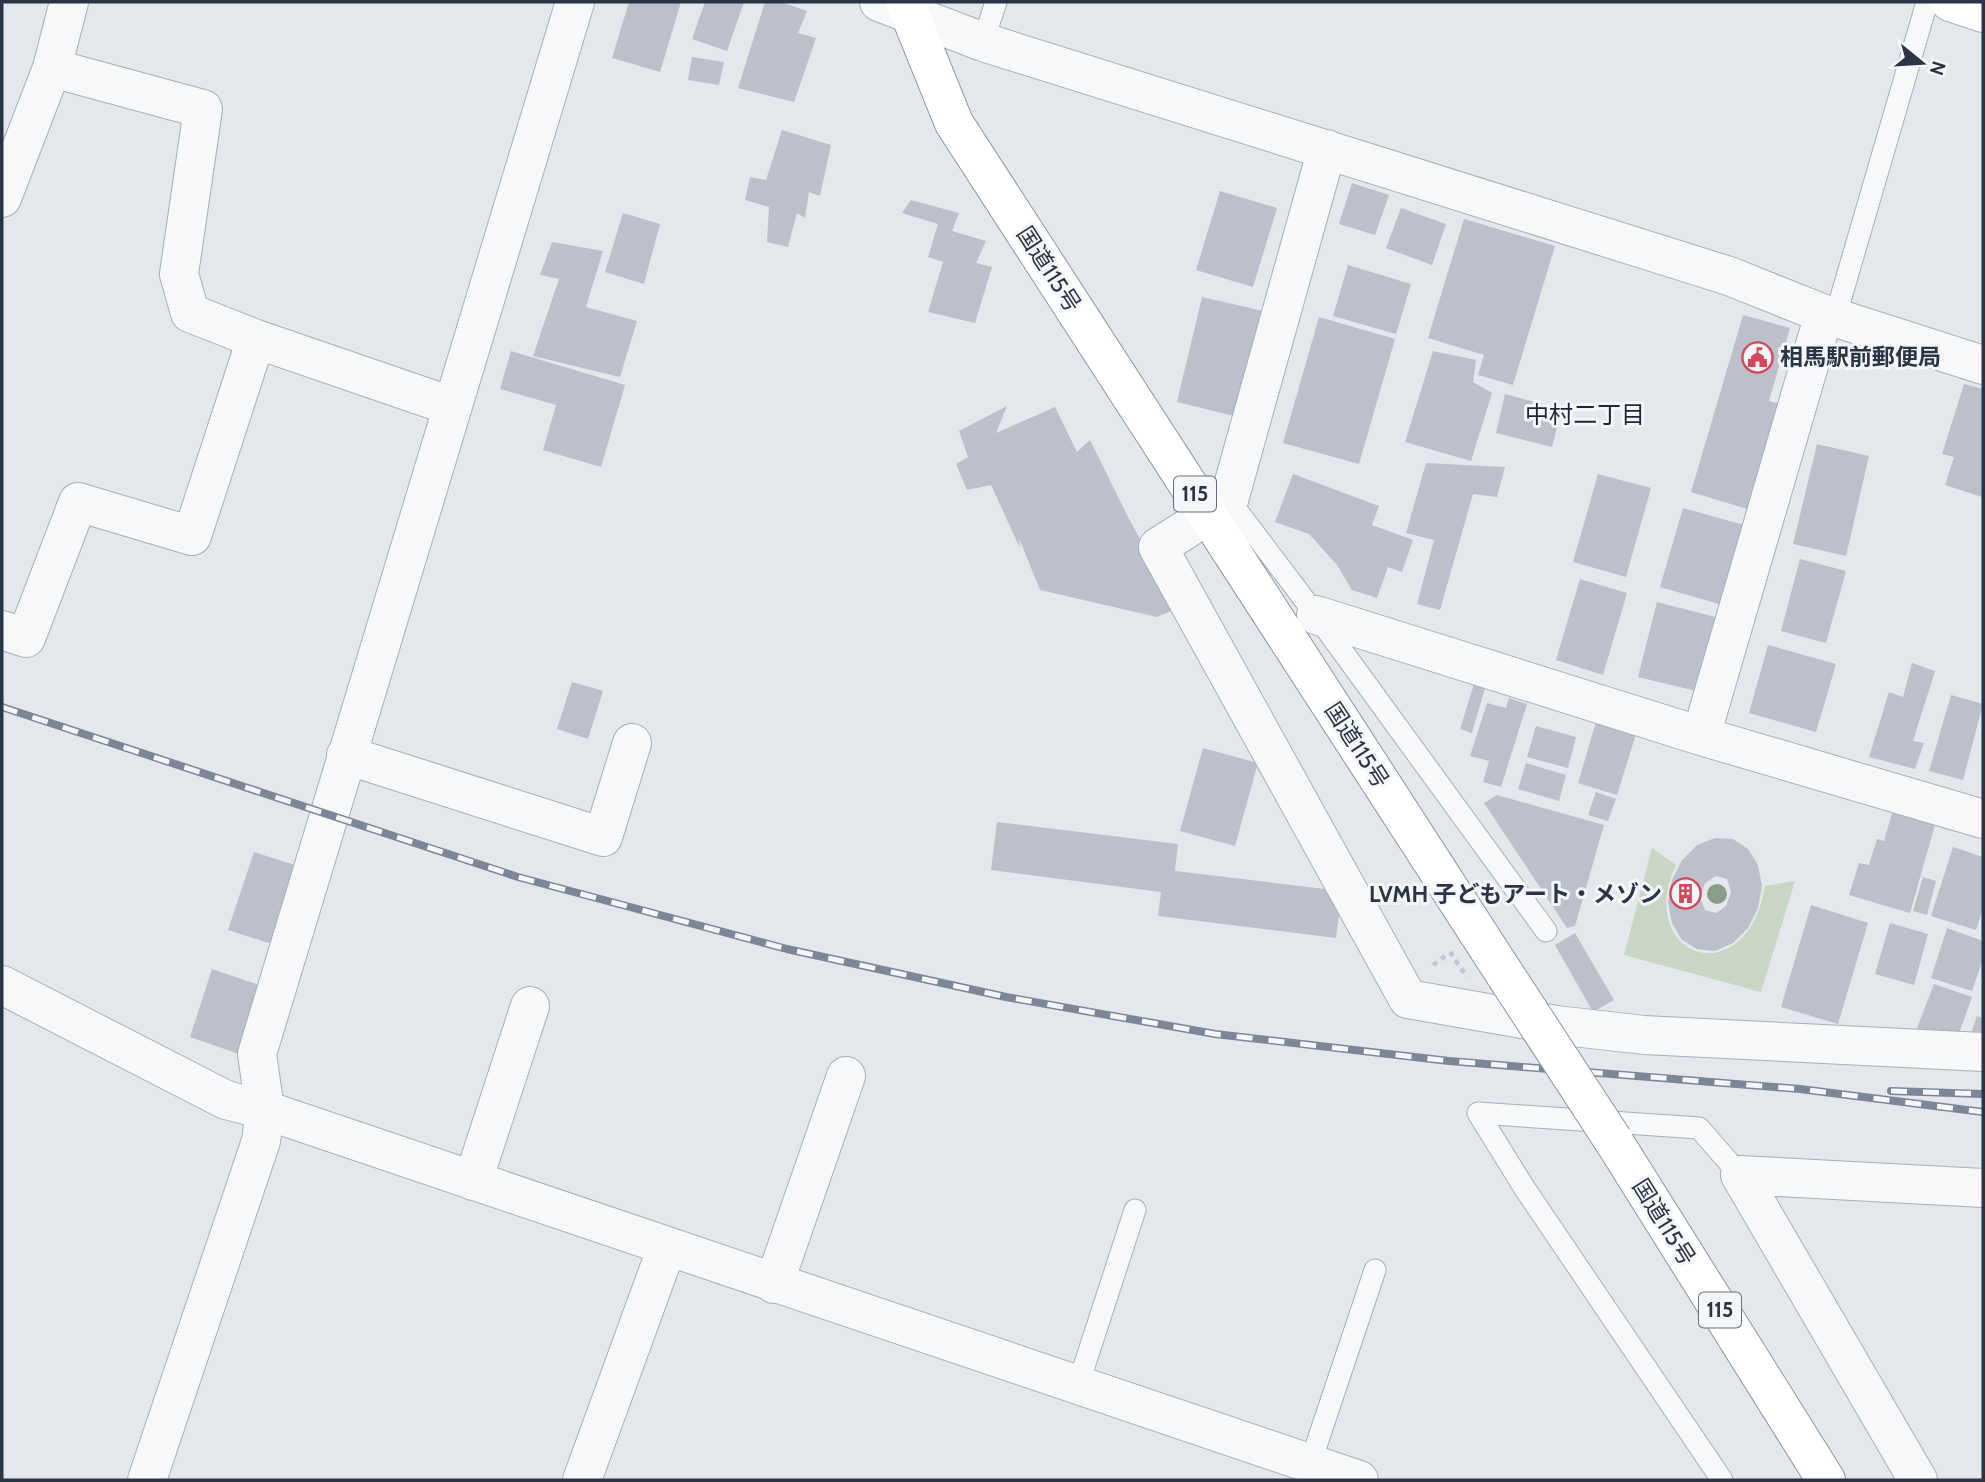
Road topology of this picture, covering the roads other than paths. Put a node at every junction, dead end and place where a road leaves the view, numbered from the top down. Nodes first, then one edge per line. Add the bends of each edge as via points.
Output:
1 (69, 2) edge
2 (575, 2) edge
3 (996, 2) edge
4 (1927, 2) edge
5 (1950, 2) edge
6 (898, 6) edge
7 (1983, 13) edge
8 (983, 42) junction
9 (52, 68) junction
10 (1327, 149) junction
11 (2, 198) edge
12 (1829, 316) junction
13 (256, 339) junction
14 (1983, 365) edge
15 (451, 406) junction
16 (1211, 512) junction
17 (1316, 615) junction
18 (2, 630) edge
19 (1701, 736) junction
20 (632, 743) dead end
21 (346, 755) junction
22 (1983, 819) edge
23 (1546, 930) dead end
24 (2, 985) edge
25 (530, 1006) dead end
26 (1983, 1052) edge
27 (846, 1076) dead end
28 (265, 1110) junction
29 (1740, 1175) junction
30 (473, 1181) junction
31 (1983, 1188) edge
32 (1135, 1210) dead end
33 (667, 1247) junction
34 (1375, 1270) dead end
35 (775, 1284) junction
36 (1078, 1385) junction
37 (1310, 1464) junction
38 (147, 1480) edge
39 (582, 1480) edge
40 (1359, 1480) edge
41 (1722, 1480) edge
42 (1826, 1480) edge
43 (1918, 1480) edge

1 - 9 street
2 - 15 street
3 - 8 lane
4 - 12 lane
5 - 7 main road
6 - 8 street
6 - 42 main road, 国道115号 / 115, bridge via 954,123 1613,1140
8 - 10 street
9 - 11 street
9 - 13 street via 203,109 178,274 190,313
10 - 12 street via 1728,276
10 - 16 street
12 - 14 street
12 - 19 street
13 - 15 street
13 - 18 street via 192,537 78,502 26,638
15 - 21 street
16 - 17 lane
16 - 26 street via 1158,547 1408,999 1644,1035
17 - 19 street
17 - 23 lane
19 - 22 street
20 - 21 street via 603,837
21 - 28 street via 257,1054
24 - 28 street via 226,1100
25 - 30 street
27 - 35 street
28 - 30 street
28 - 38 street via 261,1141
29 - 31 street
29 - 41 lane via 1699,1128 1478,1113
29 - 43 street
30 - 33 street
32 - 36 lane
33 - 35 street
33 - 39 street
34 - 37 lane
35 - 36 street
36 - 37 street
37 - 40 street

